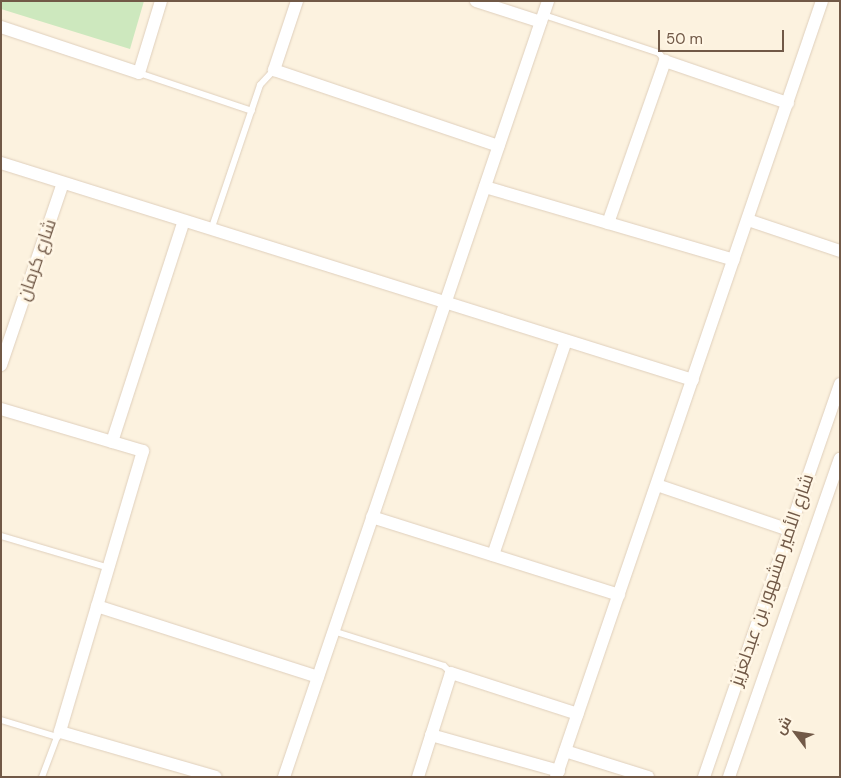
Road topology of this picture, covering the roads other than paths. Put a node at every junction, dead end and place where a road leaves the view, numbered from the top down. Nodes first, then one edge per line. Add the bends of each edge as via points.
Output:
1 (161, 1) edge
2 (297, 1) edge
3 (476, 1) edge
4 (548, 1) edge
5 (822, 1) edge
6 (543, 18) junction
7 (1, 27) edge
8 (665, 61) junction
9 (274, 70) junction
10 (138, 73) junction
11 (788, 103) junction
12 (252, 112) junction
13 (499, 146) junction
14 (1, 164) edge
15 (63, 183) junction
16 (485, 187) junction
17 (748, 220) junction
18 (184, 221) junction
19 (608, 224) junction
20 (211, 230) junction
21 (840, 252) edge
22 (734, 260) junction
23 (445, 304) junction
24 (566, 341) junction
25 (1, 365) edge
26 (693, 380) junction
27 (840, 384) edge
28 (1, 409) edge
29 (112, 442) junction
30 (840, 459) edge
31 (656, 485) junction
32 (372, 517) junction
33 (789, 530) junction
34 (1, 536) edge
35 (493, 555) junction
36 (108, 568) junction
37 (619, 595) junction
38 (97, 606) junction
39 (334, 631) junction
40 (451, 673) junction
41 (318, 677) junction
42 (578, 714) junction
43 (1, 720) edge
44 (58, 734) junction
45 (431, 735) junction
46 (565, 751) junction
47 (557, 774) edge
48 (42, 777) edge
49 (216, 777) edge
50 (284, 777) edge
51 (418, 777) edge
52 (648, 777) edge
53 (704, 777) edge
54 (729, 777) edge

1 - 10 street
2 - 9 street
3 - 6 street
4 - 6 street
5 - 11 street
6 - 8 lane via 659,53
6 - 13 street
7 - 10 street
8 - 11 street
8 - 19 street
9 - 12 lane via 260,85
9 - 13 street
10 - 12 lane
11 - 17 street
12 - 20 lane
13 - 16 street
14 - 15 street
15 - 18 street
15 - 25 street, شارع كرمان
16 - 19 street
16 - 23 street
17 - 21 street
17 - 22 street
18 - 20 street
18 - 29 street
19 - 22 street
20 - 23 street
22 - 26 street
23 - 24 street
23 - 32 street
24 - 26 street
24 - 35 street
26 - 31 street
27 - 33 street, شارع الأمير مشهور بن عبدلعزيز
28 - 29 street
29 - 36 street via 143,451
30 - 54 street, شارع الأمير مشهور بن عبدلعزيز
31 - 33 street
31 - 37 street
32 - 35 street
32 - 39 street
33 - 53 street, شارع الأمير مشهور بن عبدلعزيز
34 - 36 lane
35 - 37 street
36 - 38 street
37 - 42 street
38 - 41 street
38 - 44 street
39 - 40 lane via 444,666
39 - 41 street
40 - 42 street
40 - 45 street
41 - 50 street
42 - 46 street
43 - 44 lane
44 - 48 lane
44 - 49 street
45 - 47 street
45 - 51 street
46 - 47 street
46 - 52 street

